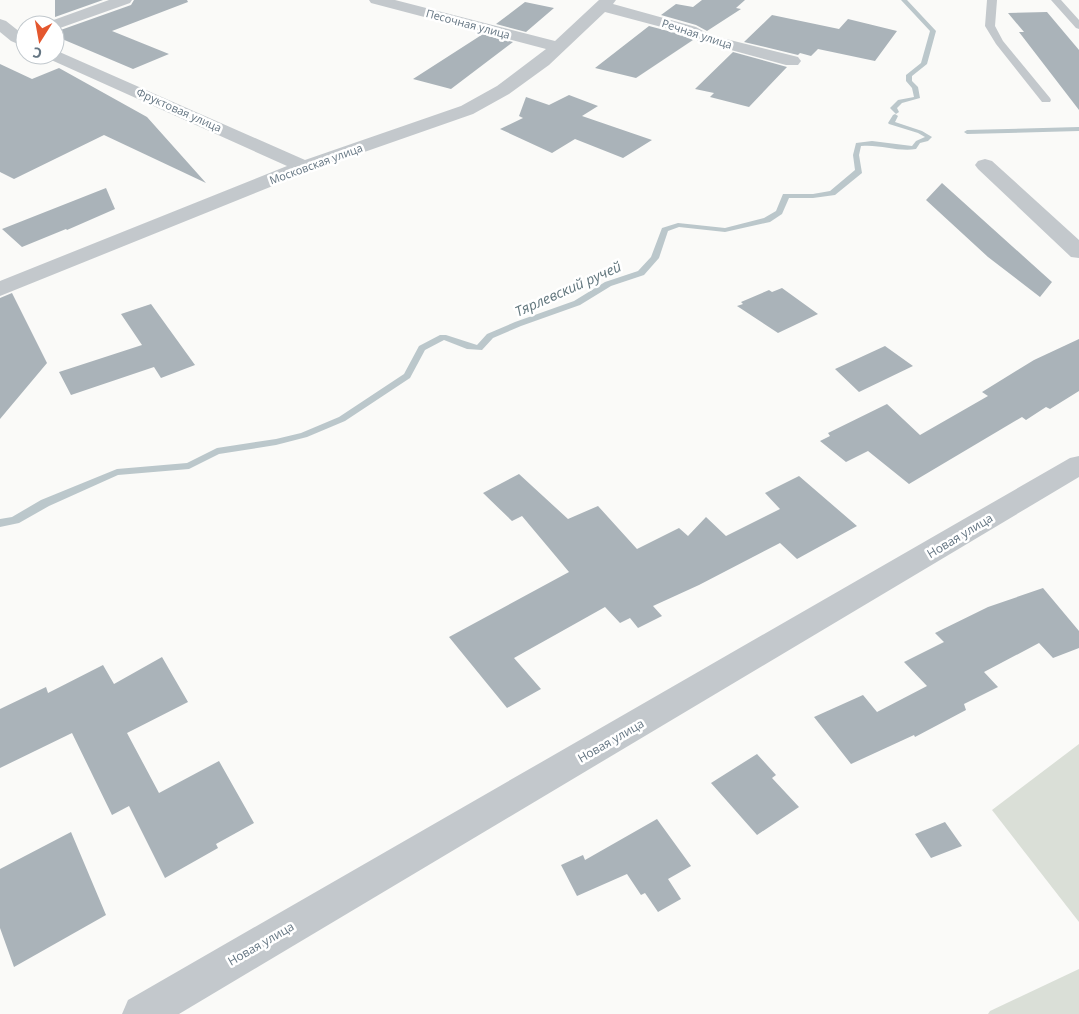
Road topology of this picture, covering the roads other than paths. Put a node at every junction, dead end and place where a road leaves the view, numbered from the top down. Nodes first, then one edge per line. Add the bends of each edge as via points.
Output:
1 (124, 0) edge
2 (377, 0) edge
3 (992, 0) edge
4 (1056, 0) edge
5 (605, 3) edge
6 (65, 21) edge
7 (0, 24) edge
8 (1079, 26) edge
9 (15, 34) edge
10 (15, 40) edge
11 (0, 44) edge
12 (559, 47) junction
13 (65, 59) edge
14 (792, 62) dead end
15 (1046, 100) dead end
16 (985, 165) dead end
17 (303, 167) junction
18 (1079, 252) edge
19 (0, 289) edge
20 (1079, 465) edge
21 (142, 1014) edge

1 - 6 street
2 - 12 street, Песочная улица
3 - 15 lane via 990,26
4 - 8 lane
5 - 12 street, Московская улица
5 - 14 street, Речная улица via 690,30 704,38
7 - 9 street
10 - 11 street
12 - 17 street, Московская улица via 516,81 467,110
13 - 17 street, Фруктовая улица
16 - 18 street
17 - 19 street, Московская улица
20 - 21 street, Новая улица

